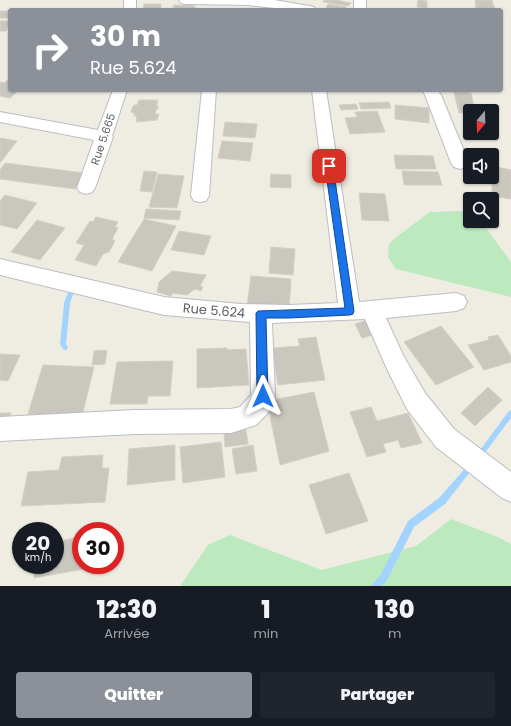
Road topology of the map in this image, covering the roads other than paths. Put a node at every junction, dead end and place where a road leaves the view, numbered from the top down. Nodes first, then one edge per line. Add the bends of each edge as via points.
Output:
1 (185, 0) edge
2 (214, 5) edge
3 (299, 8) edge
4 (119, 92) edge
5 (209, 92) edge
6 (319, 92) edge
7 (431, 92) edge
8 (0, 117) edge
9 (105, 137) junction
10 (460, 163) dead end
11 (86, 188) dead end
12 (200, 196) dead end
13 (0, 267) edge
14 (456, 302) dead end
15 (361, 311) junction
16 (261, 313) junction
17 (0, 429) edge
18 (511, 489) edge

1 - 2 street
2 - 3 street via 276,4
4 - 9 street, Rue 5.665
5 - 12 street
6 - 15 street via 335,212
7 - 10 street
8 - 9 street
9 - 11 street, Rue 5.665
13 - 16 street, Rue 5.624 via 164,306
14 - 15 street, Rue 5.624
15 - 16 street, Rue 5.624
15 - 18 street via 395,362 416,401 445,438
16 - 17 street via 263,396 258,406 247,417 230,421 134,422

